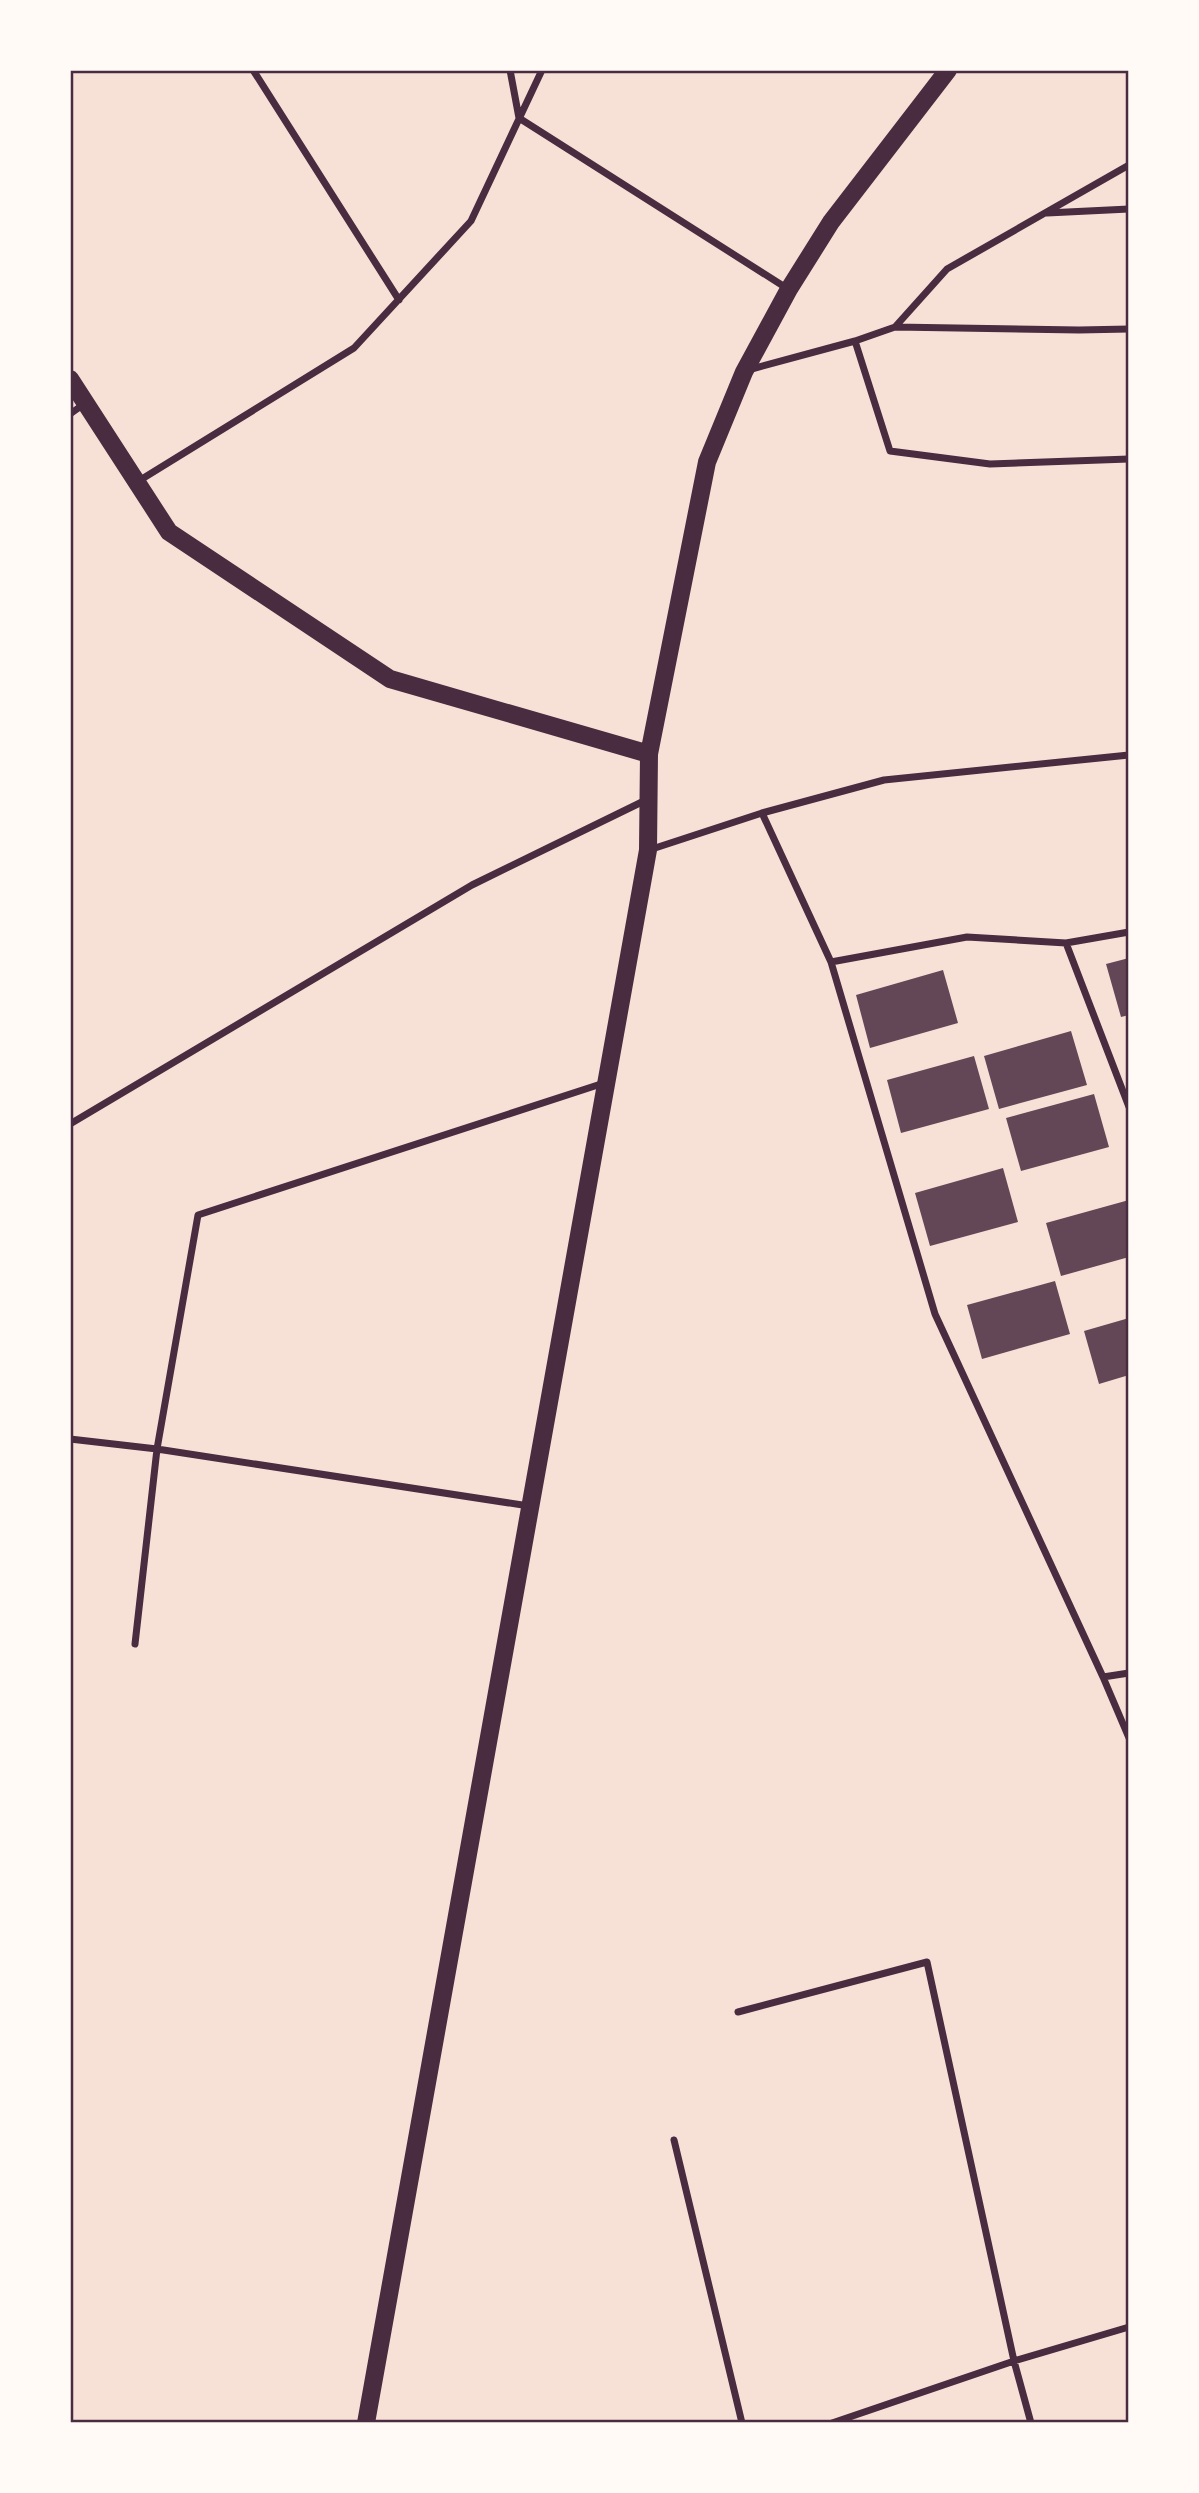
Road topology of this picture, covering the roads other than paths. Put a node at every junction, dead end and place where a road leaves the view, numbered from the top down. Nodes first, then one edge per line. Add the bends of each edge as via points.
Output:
1 (253, 70) edge
2 (510, 70) edge
3 (542, 70) edge
4 (948, 70) edge
5 (519, 118) junction
6 (1129, 165) edge
7 (1129, 209) edge
8 (1043, 214) junction
9 (789, 289) junction
10 (399, 300) junction
11 (895, 327) junction
12 (1129, 329) edge
13 (855, 341) junction
14 (744, 372) junction
15 (70, 379) edge
16 (77, 409) edge
17 (1129, 459) edge
18 (136, 482) junction
19 (649, 754) junction
20 (1129, 755) edge
21 (650, 798) junction
22 (762, 813) junction
23 (648, 850) junction
24 (1129, 932) edge
25 (1066, 943) junction
26 (831, 962) junction
27 (606, 1083) junction
28 (1129, 1107) edge
29 (70, 1124) edge
30 (70, 1439) edge
31 (157, 1449) junction
32 (530, 1506) junction
33 (135, 1644) dead end
34 (1129, 1673) edge
35 (1103, 1677) junction
36 (1129, 1738) edge
37 (738, 2012) dead end
38 (674, 2140) dead end
39 (1129, 2328) edge
40 (1014, 2361) junction
41 (366, 2423) edge
42 (742, 2423) edge
43 (832, 2423) edge
44 (1031, 2423) edge

1 - 10 street
2 - 5 street
3 - 5 street
4 - 9 main road via 831,222
5 - 9 street
5 - 10 street via 471,221
6 - 8 street
7 - 8 street
8 - 11 street via 947,269
9 - 14 main road
10 - 18 street via 354,348
11 - 12 street
11 - 13 street
13 - 14 street
13 - 17 street via 890,452 990,464
14 - 19 main road via 707,461
15 - 16 main road
16 - 18 main road
18 - 19 main road via 169,531 390,679
19 - 21 main road
20 - 22 street via 884,780
21 - 23 main road
21 - 29 street via 472,885
22 - 23 street
22 - 26 street
23 - 27 main road
24 - 25 street
25 - 26 street via 967,937
25 - 28 street
26 - 35 street via 935,1314
27 - 31 street via 198,1215
27 - 32 main road
30 - 31 street
31 - 32 street
31 - 33 street
32 - 41 main road
34 - 35 street
35 - 36 street
37 - 40 street via 927,1962
38 - 42 street
39 - 40 street
40 - 43 street
40 - 44 street

